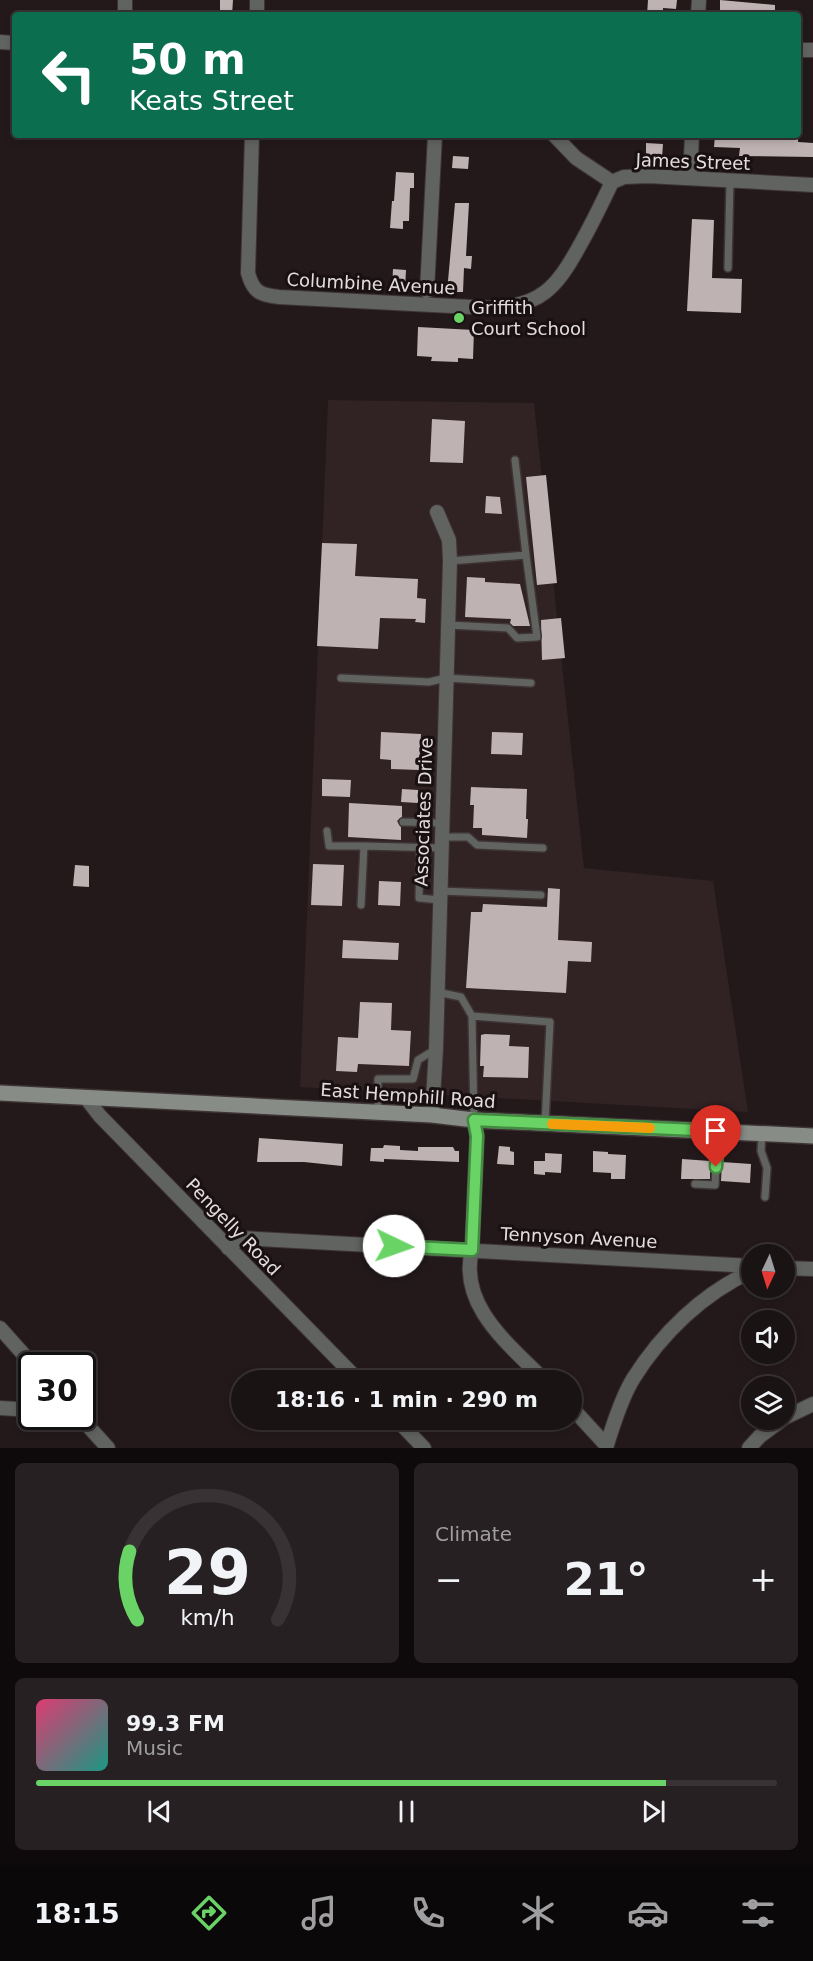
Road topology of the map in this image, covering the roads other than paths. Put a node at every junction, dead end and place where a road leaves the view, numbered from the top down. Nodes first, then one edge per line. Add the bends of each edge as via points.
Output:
1 (252, 138) edge
2 (435, 138) edge
3 (557, 138) edge
4 (692, 138) edge
5 (690, 178) junction
6 (730, 181) junction
7 (612, 182) junction
8 (813, 185) edge
9 (728, 268) dead end
10 (427, 291) dead end
11 (515, 460) dead end
12 (437, 512) dead end
13 (526, 555) junction
14 (450, 561) junction
15 (448, 625) junction
16 (341, 678) dead end
17 (446, 678) junction
18 (531, 682) dead end
19 (403, 822) dead end
20 (327, 831) dead end
21 (441, 836) junction
22 (364, 846) junction
23 (420, 848) junction
24 (543, 848) dead end
25 (541, 895) dead end
26 (440, 896) junction
27 (361, 905) dead end
28 (437, 992) junction
29 (472, 1016) junction
30 (436, 1049) junction
31 (0, 1093) edge
32 (86, 1098) junction
33 (378, 1112) junction
34 (432, 1115) junction
35 (474, 1120) junction
36 (545, 1124) junction
37 (718, 1131) junction
38 (762, 1133) junction
39 (813, 1136) edge
40 (695, 1184) dead end
41 (765, 1197) dead end
42 (228, 1248) junction
43 (472, 1250) junction
44 (741, 1265) edge
45 (795, 1268) edge
46 (813, 1269) edge
47 (741, 1276) edge
48 (0, 1328) edge
49 (21, 1352) edge
50 (348, 1370) edge
51 (534, 1370) edge
52 (813, 1404) edge
53 (0, 1408) edge
54 (18, 1409) edge
55 (795, 1413) edge
56 (582, 1419) edge
57 (92, 1430) edge
58 (407, 1430) edge
59 (768, 1430) edge
60 (606, 1447) edge
61 (108, 1448) edge
62 (424, 1448) edge
63 (749, 1448) edge

1 - 7 street, Columbine Avenue via 248,273 251,285 268,296 490,308 520,305 538,297 565,273
2 - 10 street
3 - 7 street, James Street via 576,158
4 - 5 street
5 - 6 street, James Street
5 - 7 street, James Street via 624,177
6 - 8 street, James Street
6 - 9 lane
11 - 13 lane
12 - 14 street, Associates Drive via 448,540
13 - 14 lane
13 - 15 lane via 537,637 517,638 508,628
14 - 15 street, Associates Drive
15 - 17 street, Associates Drive
16 - 17 lane via 429,682
17 - 18 lane
17 - 21 street, Associates Drive
19 - 21 lane
20 - 22 lane via 329,846
21 - 23 lane
21 - 24 lane via 468,837 477,845
21 - 26 street, Associates Drive
22 - 23 lane
22 - 27 lane
23 - 26 lane via 419,898
25 - 26 lane
26 - 28 street, Associates Drive
28 - 29 lane via 461,997
28 - 30 street, Associates Drive
29 - 35 lane
29 - 36 lane via 550,1022
30 - 33 lane via 418,1060 413,1079 378,1079
30 - 34 street, Associates Drive
31 - 32 street, East Hemphill Road
32 - 33 street, East Hemphill Road
32 - 42 street, Pengelly Road
33 - 34 street, East Hemphill Road
34 - 35 street, East Hemphill Road
35 - 36 street, East Hemphill Road
35 - 43 street via 477,1136
36 - 37 street, East Hemphill Road
37 - 38 street, East Hemphill Road
37 - 40 lane via 715,1185
38 - 39 street, East Hemphill Road
38 - 41 lane via 761,1151 767,1168
42 - 43 street, Tennyson Avenue via 240,1238
42 - 50 street, Pengelly Road
43 - 44 street, Tennyson Avenue
43 - 51 street via 472,1286 478,1307
45 - 46 street
47 - 60 street via 687,1314 660,1341 632,1380
48 - 49 street
52 - 55 street
53 - 54 street
56 - 60 street
57 - 61 street
58 - 62 street
59 - 63 street

